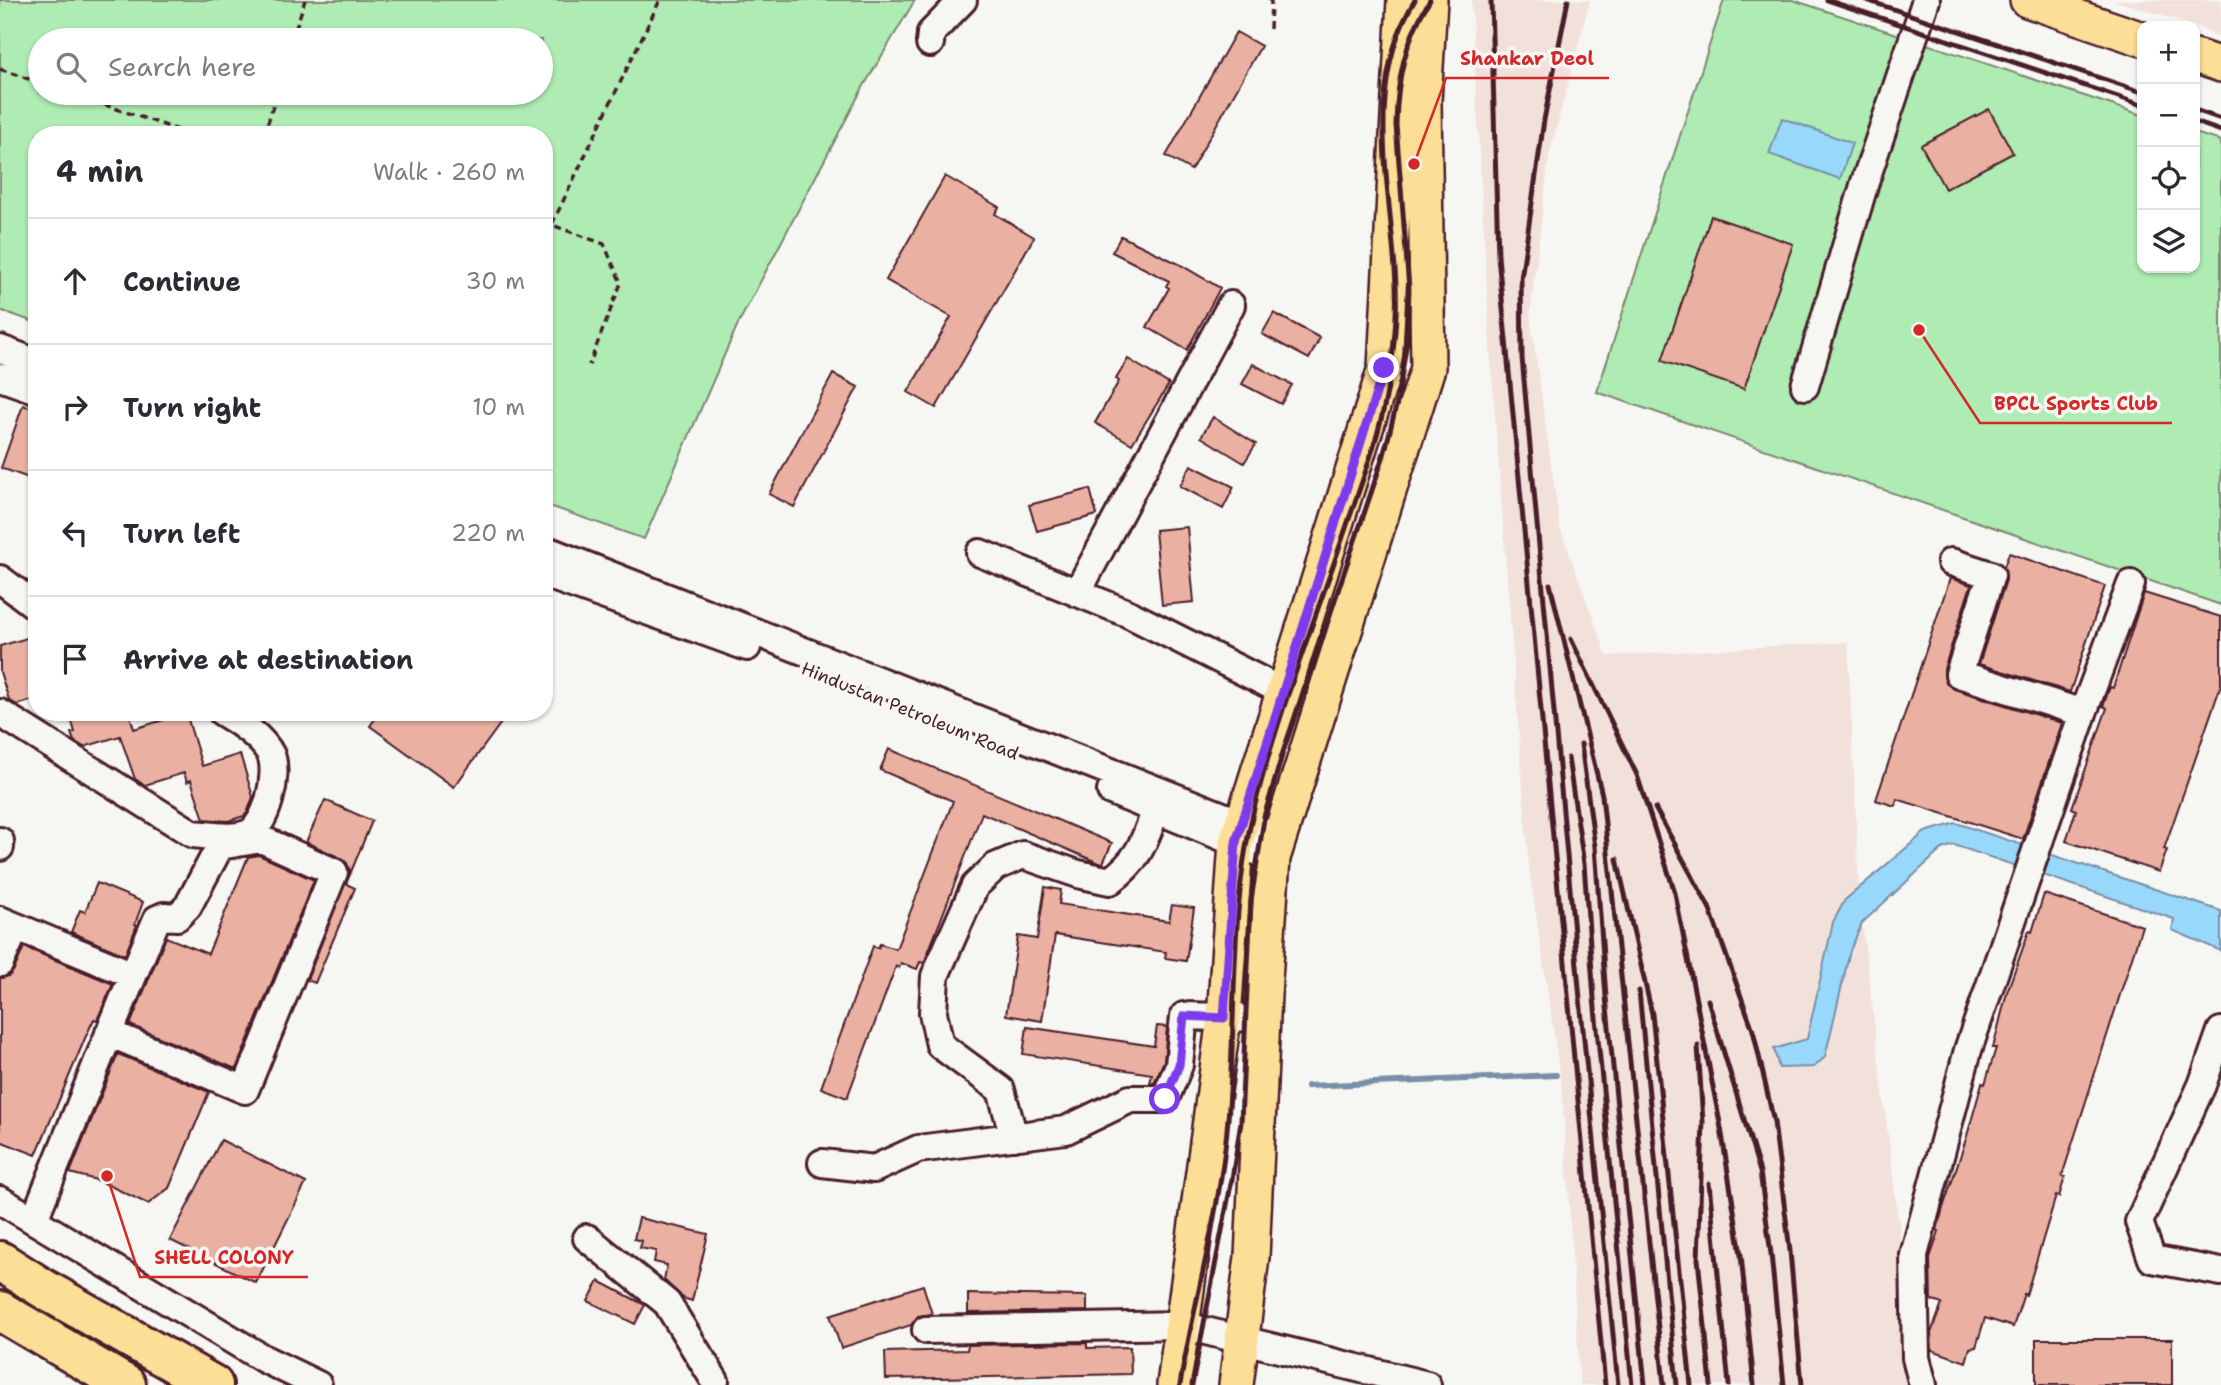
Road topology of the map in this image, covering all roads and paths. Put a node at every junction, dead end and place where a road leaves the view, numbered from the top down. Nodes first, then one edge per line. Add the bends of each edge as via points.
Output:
1 (305, 0) edge
2 (660, 0) edge
3 (963, 0) edge
4 (1271, 0) edge
5 (1404, 0) edge
6 (1430, 0) edge
7 (1926, 0) edge
8 (2027, 0) edge
9 (296, 28) edge
10 (1270, 29) dead end
11 (2137, 36) edge
12 (930, 43) dead end
13 (2200, 58) edge
14 (2221, 65) edge
15 (0, 69) edge
16 (28, 79) edge
17 (105, 105) edge
18 (273, 105) edge
19 (167, 126) edge
20 (267, 126) edge
21 (553, 222) edge
22 (553, 224) edge
23 (1231, 305) dead end
24 (0, 349) edge
25 (28, 360) edge
26 (589, 365) dead end
27 (0, 377) edge
28 (1805, 386) dead end
29 (28, 387) edge
30 (553, 553) edge
31 (980, 553) dead end
32 (1951, 562) dead end
33 (553, 577) edge
34 (0, 579) edge
35 (2131, 584) dead end
36 (1077, 593) junction
37 (28, 600) edge
38 (1284, 692) junction
39 (0, 713) edge
40 (2083, 713) junction
41 (237, 721) edge
42 (1156, 810) junction
43 (1239, 833) junction
44 (0, 841) edge
45 (0, 847) edge
46 (1276, 848) junction
47 (8, 923) edge
48 (0, 963) edge
49 (133, 975) junction
50 (1224, 1018) junction
51 (1262, 1018) junction
52 (2221, 1031) edge
53 (109, 1033) junction
54 (2212, 1087) edge
55 (1014, 1137) junction
56 (822, 1163) dead end
57 (0, 1200) edge
58 (34, 1220) junction
59 (587, 1238) dead end
60 (0, 1261) edge
61 (2221, 1272) edge
62 (0, 1311) edge
63 (1181, 1325) junction
64 (926, 1330) dead end
65 (1240, 1338) junction
66 (715, 1384) edge
67 (126, 1385) edge
68 (214, 1385) edge
69 (318, 1385) edge
70 (1174, 1385) edge
71 (1236, 1385) edge
72 (1427, 1385) edge
73 (1923, 1385) edge

1 - 9 path
2 - 21 path
3 - 12 street via 931,33
4 - 10 path
5 - 38 main road via 1384,368
6 - 46 main road via 1424,101 1428,368
7 - 28 street
8 - 11 main road
13 - 14 main road
15 - 16 path
17 - 19 path
18 - 20 path
22 - 26 path via 604,244 621,283
23 - 36 street
24 - 25 street
27 - 29 street
30 - 43 street
31 - 36 street
32 - 40 street via 1991,575 1959,674
33 - 42 street, Hindustan Petroleum Road via 854,686
34 - 37 street
35 - 40 street
36 - 38 street via 1127,613
38 - 43 main road
39 - 41 street via 192,834 224,837 255,829 270,801 273,778 271,755
40 - 73 street via 1968,1050 1914,1255 1916,1357
42 - 43 street, Hindustan Petroleum Road
42 - 55 street via 1141,851 1110,881 1023,855 995,867 975,886 936,976 933,1013 940,1045 1001,1090
43 - 46 street, Hindustan Petroleum Road
43 - 50 main road
44 - 45 street
46 - 51 main road
47 - 48 street
47 - 49 street
49 - 53 street
49 - 53 street via 157,919 177,917 188,906 220,846 261,839 334,872 245,1090
50 - 51 street
50 - 55 street via 1184,1016 1179,1065 1165,1099 1130,1099 1066,1130
50 - 63 main road
51 - 65 main road via 1252,1257
52 - 54 street
53 - 58 street
54 - 61 street via 2139,1222 2152,1259
55 - 56 street via 918,1149 874,1169
57 - 58 street
58 - 69 street via 264,1359
59 - 66 street via 667,1303
60 - 68 highway
62 - 67 highway
63 - 64 street
63 - 65 street
63 - 70 main road
65 - 71 main road
65 - 72 street

